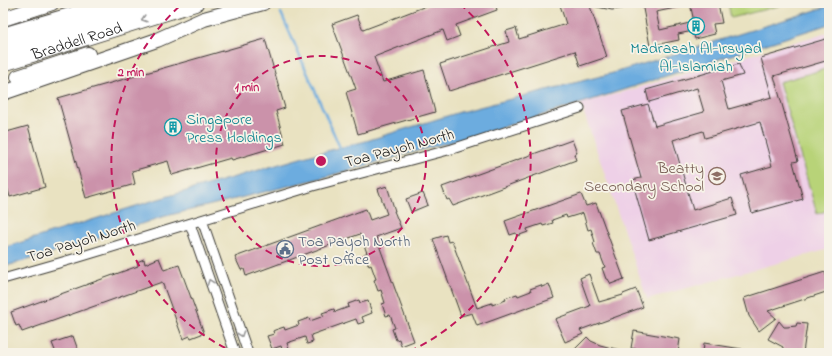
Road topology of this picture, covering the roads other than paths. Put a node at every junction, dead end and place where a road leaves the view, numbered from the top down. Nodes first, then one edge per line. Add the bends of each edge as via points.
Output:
1 (52, 3) edge
2 (90, 3) edge
3 (114, 3) edge
4 (155, 3) edge
5 (195, 3) edge
6 (263, 3) edge
7 (3, 19) edge
8 (204, 19) junction
9 (3, 35) edge
10 (3, 50) edge
11 (3, 62) edge
12 (3, 83) edge
13 (3, 93) edge
14 (580, 108) dead end
15 (202, 220) junction
16 (190, 224) junction
17 (3, 279) edge
18 (235, 353) edge
19 (248, 353) edge

1 - 7 main road
2 - 9 highway
3 - 9 highway, Braddell Road
4 - 10 highway
5 -> 11 highway, Braddell Road
6 - 8 main road, Braddell Road
8 - 12 main road via 153,32
8 - 13 main road, Braddell Road via 157,40
14 - 15 street, Toa Payoh North via 452,149 313,186
15 - 16 street, Toa Payoh North
15 -> 19 street
16 - 17 street, Toa Payoh North
18 -> 16 street

